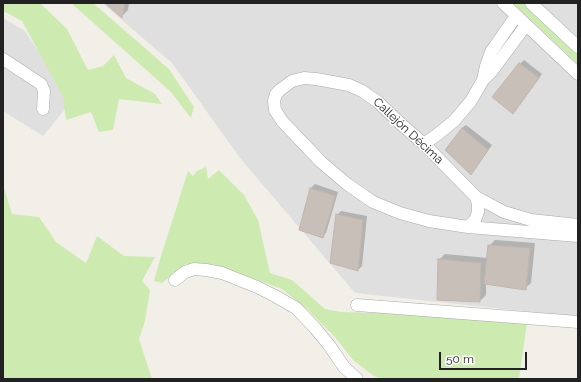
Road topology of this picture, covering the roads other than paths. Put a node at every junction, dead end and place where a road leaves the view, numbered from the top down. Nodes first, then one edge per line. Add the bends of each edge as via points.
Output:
1 (503, 3) edge
2 (531, 3) edge
3 (516, 16) junction
4 (526, 25) junction
5 (578, 47) edge
6 (3, 59) edge
7 (578, 74) edge
8 (483, 80) junction
9 (42, 108) dead end
10 (424, 144) junction
11 (476, 197) junction
12 (578, 225) edge
13 (468, 227) junction
14 (578, 236) edge
15 (175, 280) dead end
16 (357, 305) dead end
17 (578, 322) edge
18 (357, 379) edge

1 - 3 street
2 - 5 street
3 - 4 street
3 - 8 street via 491,52
4 - 7 street
4 - 8 street via 497,66
6 - 9 street via 41,84 44,91
8 - 10 street via 471,101 454,120
10 - 11 street, Callejón Décima
10 - 13 street, Callejón Décima via 378,102 349,85 304,78 292,81 276,94 275,110 282,121 321,162 347,184 374,202 400,213
11 - 12 street, Callejón Décima via 504,212 531,220
11 - 13 street via 478,212
13 - 14 street, Callejón Décima
15 - 18 street via 194,269 206,270 222,273 276,296 296,308 329,345 344,367
16 - 17 street

